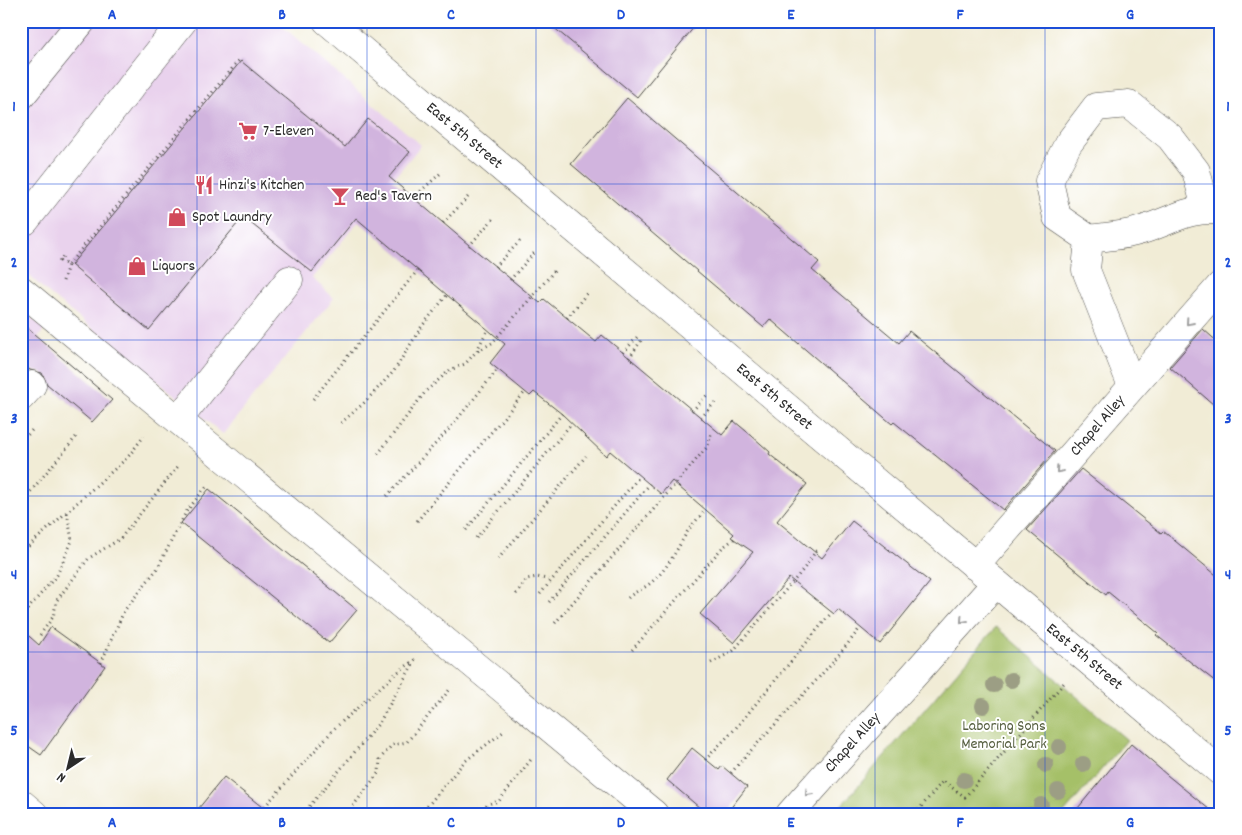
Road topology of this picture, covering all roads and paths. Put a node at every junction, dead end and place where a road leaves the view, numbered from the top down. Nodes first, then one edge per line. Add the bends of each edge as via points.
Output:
1 (82, 21) edge
2 (183, 21) edge
3 (327, 21) edge
4 (239, 60) dead end
5 (21, 96) edge
6 (442, 172) dead end
7 (469, 196) dead end
8 (413, 198) dead end
9 (1213, 210) edge
10 (21, 218) edge
11 (494, 218) dead end
12 (443, 224) dead end
13 (1089, 239) junction
14 (521, 240) dead end
15 (469, 246) dead end
16 (535, 252) dead end
17 (68, 265) dead end
18 (495, 267) dead end
19 (556, 269) dead end
20 (418, 270) dead end
21 (289, 280) dead end
22 (510, 280) dead end
23 (1221, 285) edge
24 (21, 290) edge
25 (587, 293) dead end
26 (447, 295) dead end
27 (567, 318) dead end
28 (488, 329) dead end
29 (639, 335) dead end
30 (642, 338) dead end
31 (476, 352) junction
32 (623, 353) dead end
33 (629, 358) dead end
34 (498, 369) dead end
35 (1132, 386) junction
36 (525, 392) dead end
37 (709, 393) dead end
38 (313, 399) dead end
39 (717, 400) dead end
40 (692, 411) dead end
41 (171, 414) junction
42 (562, 414) dead end
43 (701, 418) dead end
44 (341, 423) dead end
45 (572, 423) dead end
46 (711, 434) dead end
47 (76, 437) dead end
48 (199, 438) junction
49 (378, 454) dead end
50 (586, 456) dead end
51 (232, 464) junction
52 (640, 476) dead end
53 (650, 484) dead end
54 (387, 496) dead end
55 (21, 503) edge
56 (705, 510) dead end
57 (67, 511) junction
58 (417, 521) dead end
59 (466, 530) dead end
60 (476, 538) dead end
61 (734, 540) dead end
62 (818, 548) dead end
63 (21, 553) edge
64 (498, 559) dead end
65 (985, 575) junction
66 (551, 580) junction
67 (516, 594) dead end
68 (540, 594) dead end
69 (628, 598) dead end
70 (549, 602) dead end
71 (832, 612) dead end
72 (21, 617) edge
73 (555, 623) dead end
74 (860, 628) dead end
75 (435, 632) junction
76 (40, 635) dead end
77 (632, 650) dead end
78 (471, 662) junction
79 (101, 663) dead end
80 (414, 663) junction
81 (711, 663) dead end
82 (1066, 681) dead end
83 (524, 706) junction
84 (554, 731) junction
85 (706, 760) dead end
86 (1221, 772) edge
87 (731, 773) dead end
88 (21, 803) edge
89 (34, 814) edge
90 (258, 814) edge
91 (303, 814) edge
92 (347, 814) edge
93 (421, 814) edge
94 (480, 814) edge
95 (654, 814) edge
96 (790, 814) edge
97 (914, 814) edge

1 - 5 street
2 - 10 street via 25,220
3 - 65 street, East 5th Street
4 - 17 path
6 - 8 path
7 - 12 path
9 - 13 street via 1170,218 1136,232
9 - 13 street via 1196,171 1170,136 1129,104 1096,107 1068,144 1049,181 1057,217
11 - 15 path
13 - 35 street via 1086,270
14 - 18 path
16 - 22 path
19 - 31 path via 492,343
20 - 38 path
21 - 41 street
23 -> 35 street, Chapel Alley
24 - 41 street
25 - 27 path
26 - 44 path via 422,326 394,371
28 - 31 path
29 - 32 path
30 - 33 path
31 - 49 path via 466,364 438,378
34 - 54 path via 451,427
35 -> 65 street, Chapel Alley
36 - 58 path
37 - 40 path
39 - 43 path
41 - 48 street
41 - 57 path
42 - 59 path
45 - 60 path
46 - 73 path via 708,446
47 - 55 path
48 - 51 street
48 - 76 path via 120,539 89,558 57,600 53,618
50 - 64 path
51 - 75 street
51 - 79 path via 186,512 157,569 124,611
52 - 66 path
53 - 70 path
56 - 69 path via 686,534 677,554 652,583
57 - 63 path
57 - 72 path via 72,541 57,575
61 - 77 path via 722,548
62 - 81 path via 733,652
65 - 86 street, East 5th Street
65 -> 96 street, Chapel Alley
66 - 67 path via 526,579
66 - 68 path
71 - 85 path
74 - 87 path via 833,664 776,721
75 - 78 street
75 - 80 path
78 - 83 street
78 - 92 path via 407,742 392,746 380,759 379,772
80 - 90 path via 394,675 334,728
80 - 91 path via 379,723
82 - 97 path via 965,798 943,781
83 - 84 street
83 - 93 path via 518,717 494,741 464,762
84 - 94 path via 499,801 488,804
84 - 95 street
88 - 89 street

